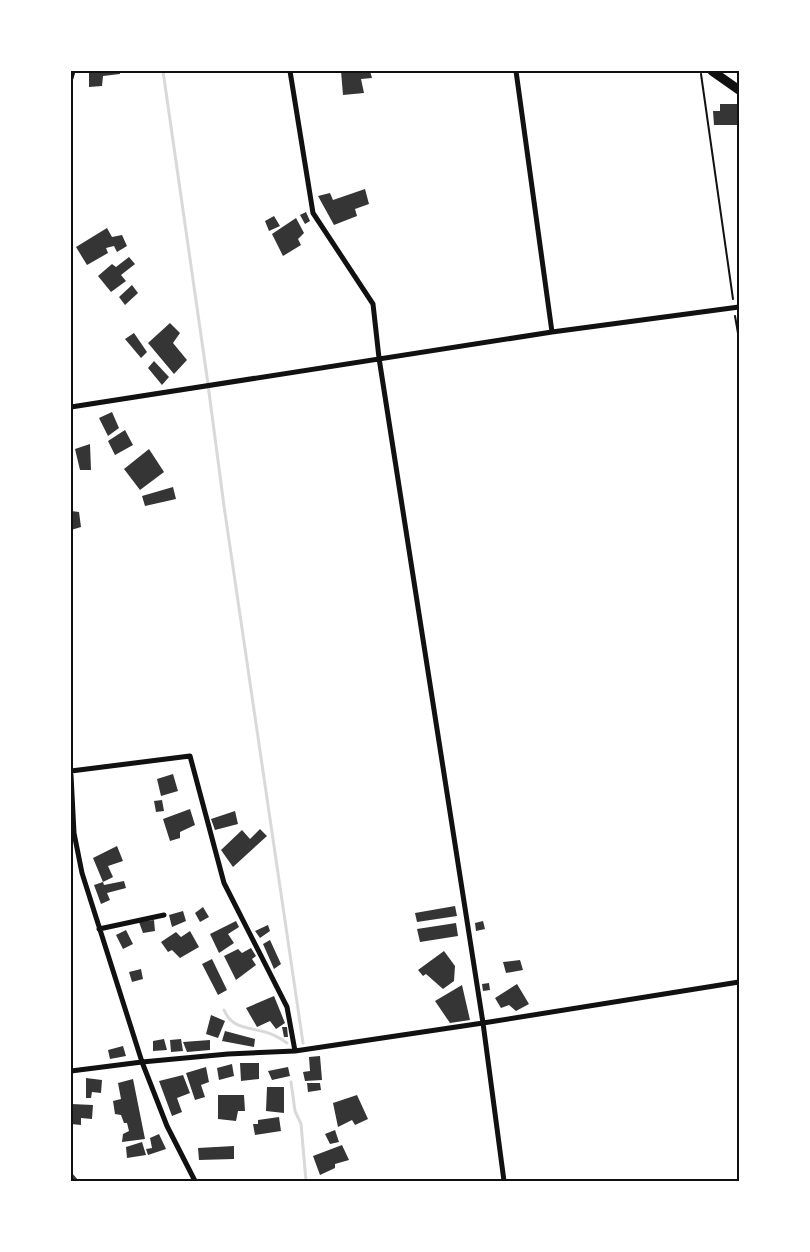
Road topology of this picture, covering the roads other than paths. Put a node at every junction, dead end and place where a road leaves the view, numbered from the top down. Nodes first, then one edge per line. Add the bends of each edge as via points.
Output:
1 (73, 71) edge
2 (290, 71) edge
3 (516, 71) edge
4 (712, 71) edge
5 (71, 78) edge
6 (739, 90) edge
7 (736, 308) edge
8 (552, 332) junction
9 (379, 358) junction
10 (71, 407) edge
11 (71, 773) edge
12 (164, 915) dead end
13 (99, 929) junction
14 (739, 982) edge
15 (483, 1023) junction
16 (296, 1051) junction
17 (142, 1062) junction
18 (71, 1071) edge
19 (195, 1181) edge
20 (504, 1181) edge

1 - 5 street
2 - 9 street via 313,213 373,304
3 - 8 street
4 - 6 main road
7 - 8 street
8 - 9 street
9 - 10 street
9 - 15 street
11 - 13 street via 74,833
11 - 16 street via 190,756 224,883 287,1007
12 - 13 street
13 - 17 street
14 - 15 street
15 - 16 street
15 - 20 street
16 - 17 street
17 - 18 street
17 - 19 street via 166,1126

